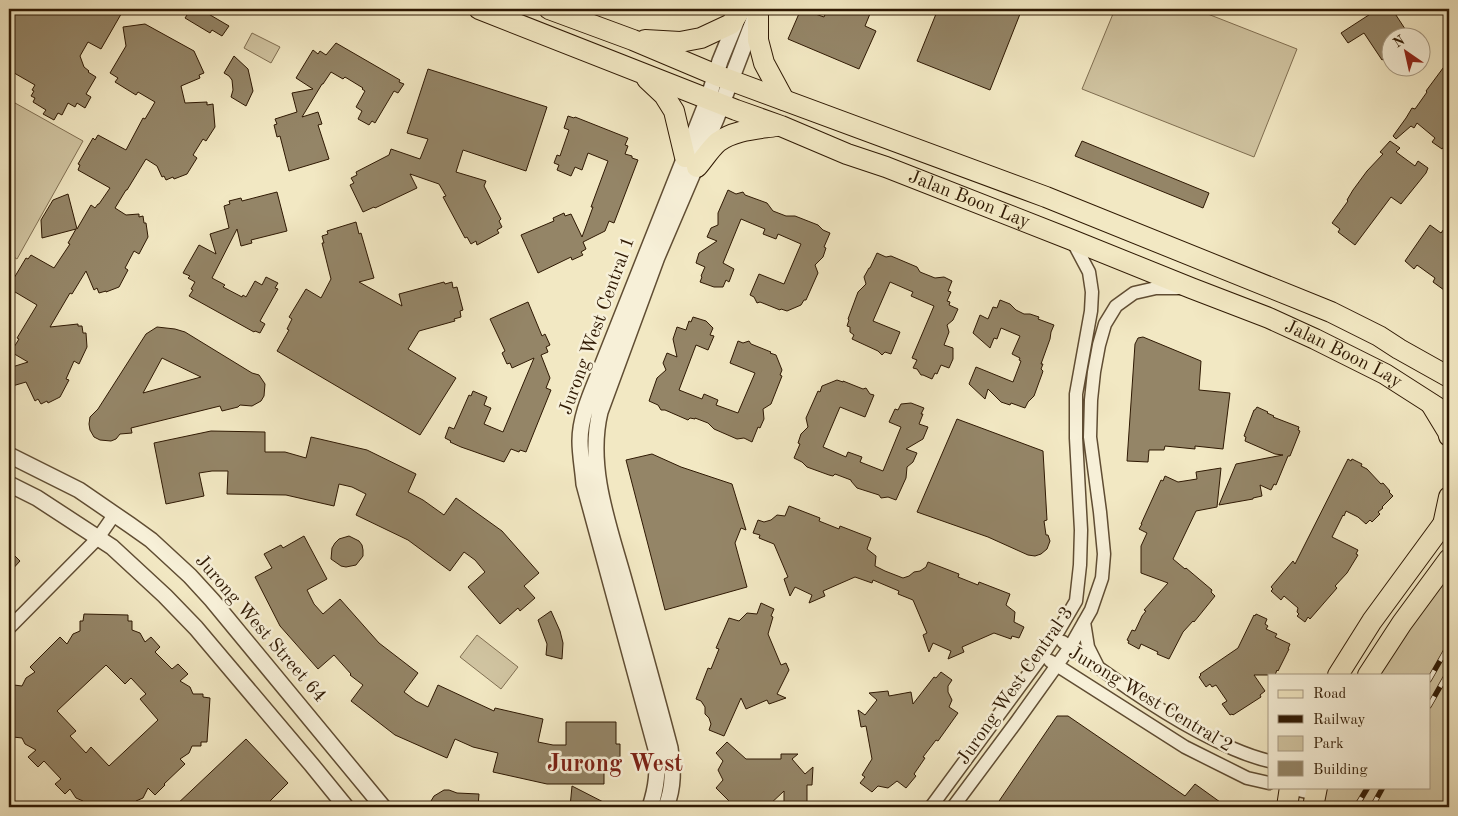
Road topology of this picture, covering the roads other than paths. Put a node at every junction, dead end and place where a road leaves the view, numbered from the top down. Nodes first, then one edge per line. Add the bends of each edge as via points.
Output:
1 (479, 9) edge
2 (549, 9) edge
3 (741, 9) edge
4 (758, 9) edge
5 (633, 40) junction
6 (640, 72) junction
7 (723, 78) junction
8 (784, 100) junction
9 (715, 102) junction
10 (781, 126) junction
11 (691, 162) junction
12 (1072, 240) junction
13 (1190, 288) junction
14 (1399, 349) junction
15 (1449, 360) edge
16 (1449, 377) edge
17 (1430, 403) junction
18 (1449, 414) edge
19 (1449, 436) edge
20 (9, 455) edge
21 (9, 484) edge
22 (1449, 496) edge
23 (114, 515) junction
24 (1446, 521) edge
25 (98, 538) junction
26 (1449, 559) edge
27 (1084, 622) junction
28 (9, 628) edge
29 (1055, 636) junction
30 (1070, 647) junction
31 (1042, 656) junction
32 (1057, 665) junction
33 (1099, 668) junction
34 (1339, 674) edge
35 (1369, 674) edge
36 (1268, 761) edge
37 (1268, 783) edge
38 (1288, 792) edge
39 (1315, 796) edge
40 (346, 807) edge
41 (383, 807) edge
42 (650, 807) edge
43 (666, 807) edge
44 (931, 807) edge
45 (953, 807) edge

1 - 6 main road, Jalan Boon Lay
2 - 5 main road, Jalan Boon Lay
3 - 5 main road via 731,24 701,38 680,42
3 - 7 street
4 - 7 street
4 - 8 main road via 758,40 764,63
5 - 7 main road, Jalan Boon Lay
6 - 9 main road, Jalan Boon Lay
6 - 11 main road via 664,95 674,111
7 - 8 main road, Jalan Boon Lay
7 - 9 street, Jurong West Central 1
8 - 14 main road, Jalan Boon Lay via 1046,197 1244,276 1332,312
9 - 10 main road, Jalan Boon Lay
9 - 11 street, Jurong West Central 1
10 - 11 main road via 732,134
10 - 12 main road, Jalan Boon Lay
11 - 42 street, Jurong West Central 1 via 658,222 593,390 580,440 584,484 656,749 658,772
11 - 43 street, Jurong West Central 1 via 600,412 595,441 600,492 670,748 673,771
12 - 13 main road, Jalan Boon Lay
12 - 29 street, Jurong West Central 3 via 1089,272 1092,292 1076,394 1080,565 1076,601
13 - 17 main road, Jalan Boon Lay via 1315,339 1385,374
13 - 27 street, Jurong West Central 3 via 1156,288 1134,293 1116,306 1105,324 1094,372 1090,437 1104,554 1102,578
14 - 15 main road
14 - 16 main road, Jalan Boon Lay
17 - 18 main road, Jalan Boon Lay
17 - 19 main road
20 - 23 street, Jurong West Street 64 via 78,490
21 - 25 street via 37,498
22 - 24 main road
23 - 25 street
23 - 41 street, Jurong West Street 64 via 151,540 196,582
24 - 34 main road via 1372,621
25 - 28 street
25 - 40 street via 112,547 196,628
26 - 35 main road
27 - 30 street, Jurong West Central 3
27 - 33 street, Jurong West Central 2 via 1088,647
29 - 30 street, Jurong West Central 2
29 - 31 street, Jurong West Central 3
30 - 32 street, Jurong West Central 3
30 - 33 street, Jurong West Central 2
31 - 32 street, Jurong West Central 2
31 - 44 street, Jurong West Central 3
32 - 37 street, Jurong West Central 2 via 1185,748 1247,778
32 - 45 street, Jurong West Central 3
33 - 36 street, Jurong West Central 2 via 1143,700 1186,725 1227,747
38 - 39 street

